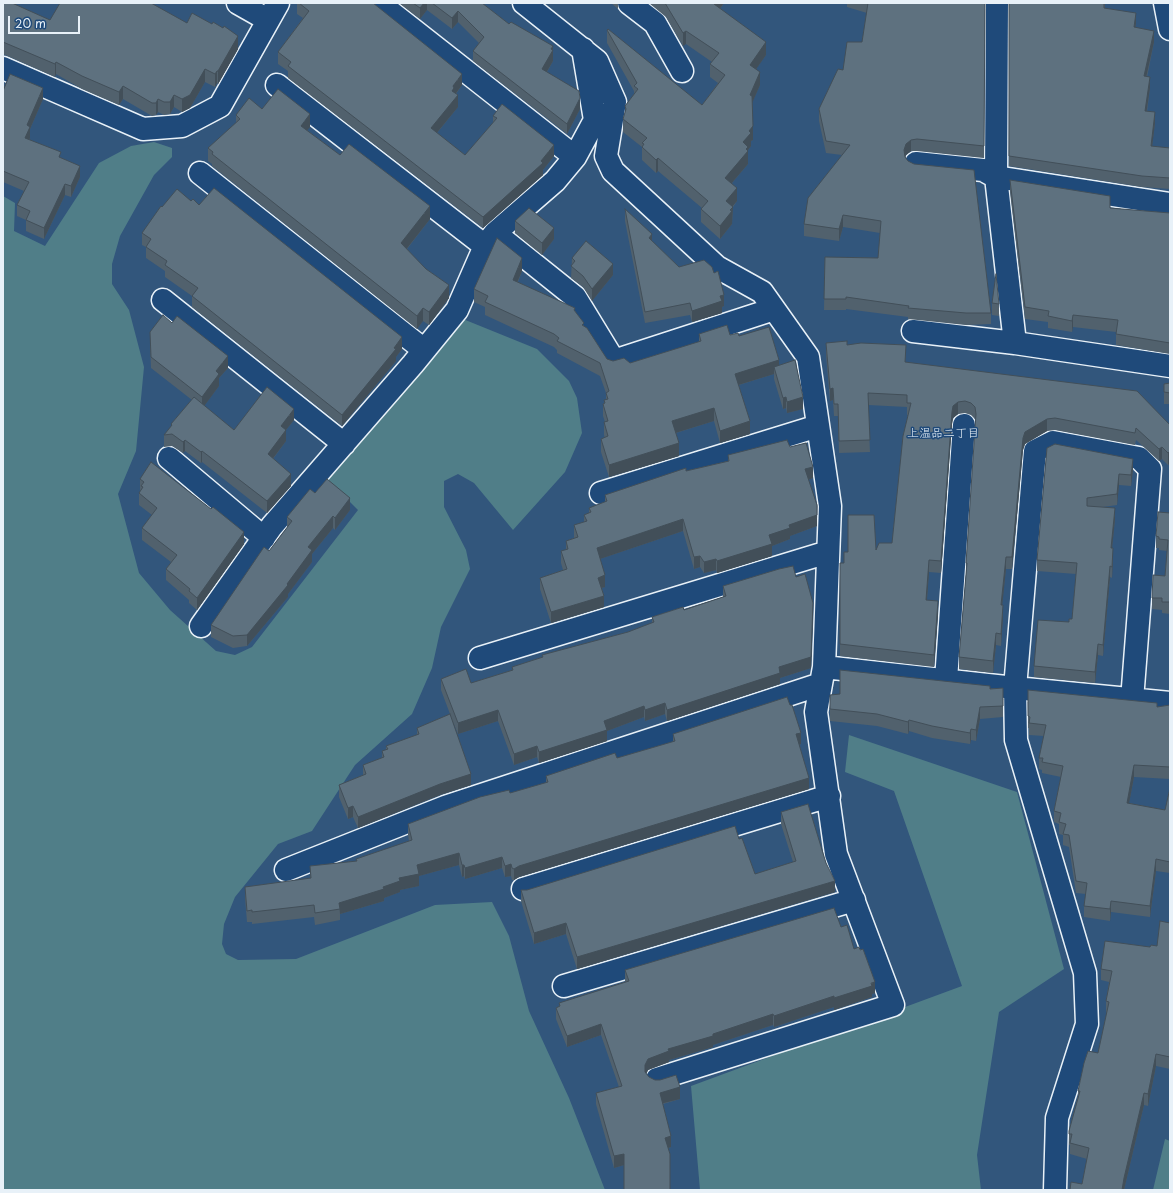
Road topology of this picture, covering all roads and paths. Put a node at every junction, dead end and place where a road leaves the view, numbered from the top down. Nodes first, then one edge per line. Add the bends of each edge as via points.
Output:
1 (238, 3) edge
2 (379, 3) edge
3 (524, 3) edge
4 (629, 3) edge
5 (998, 3) edge
6 (1165, 3) edge
7 (273, 12) edge
8 (1170, 29) edge
9 (583, 50) junction
10 (3, 68) edge
11 (682, 71) dead end
12 (277, 85) dead end
13 (575, 157) junction
14 (916, 163) edge
15 (200, 173) dead end
16 (996, 177) junction
17 (1170, 204) edge
18 (490, 239) junction
19 (163, 300) dead end
20 (774, 309) junction
21 (914, 331) dead end
22 (1015, 343) junction
23 (424, 350) junction
24 (1170, 366) edge
25 (964, 425) dead end
26 (818, 426) junction
27 (344, 444) junction
28 (169, 458) dead end
29 (601, 493) dead end
30 (264, 538) junction
31 (828, 552) junction
32 (201, 626) dead end
33 (480, 658) dead end
34 (823, 675) junction
35 (946, 680) junction
36 (1015, 688) junction
37 (1132, 700) junction
38 (1170, 703) edge
39 (828, 796) junction
40 (286, 870) dead end
41 (524, 889) edge
42 (854, 900) junction
43 (564, 986) dead end
44 (657, 1079) edge
45 (1055, 1190) edge

1 - 7 street
2 - 13 street
3 - 9 street
4 - 11 street via 655,23
5 - 16 street
6 - 8 street
7 - 10 street via 220,106 182,126 143,129
9 - 13 street via 596,120
9 - 20 street via 597,61 615,102 606,156 613,171 717,267 762,292
12 - 18 street
13 - 18 street via 555,181
14 - 16 street via 984,170
15 - 23 street
16 - 17 street
16 - 22 street
18 - 20 street via 574,297 614,361
18 - 23 street via 458,310
19 - 27 street
20 - 26 street via 808,357
21 - 22 street
22 - 24 street
23 - 27 street
25 - 35 street
26 - 29 street
26 - 31 street via 830,506
27 - 30 street
28 - 30 street
30 - 32 street
31 - 33 street
31 - 34 street
34 - 35 street
34 - 39 street via 816,712
34 - 40 street via 445,807
35 - 36 street
36 - 37 street
36 - 37 street via 1035,451 1053,442 1139,458 1150,469
36 - 45 street via 1016,740 1085,973 1087,1024 1057,1118
37 - 38 street
39 - 41 street
39 - 42 street via 836,854
42 - 43 street
42 - 44 street via 893,1005

